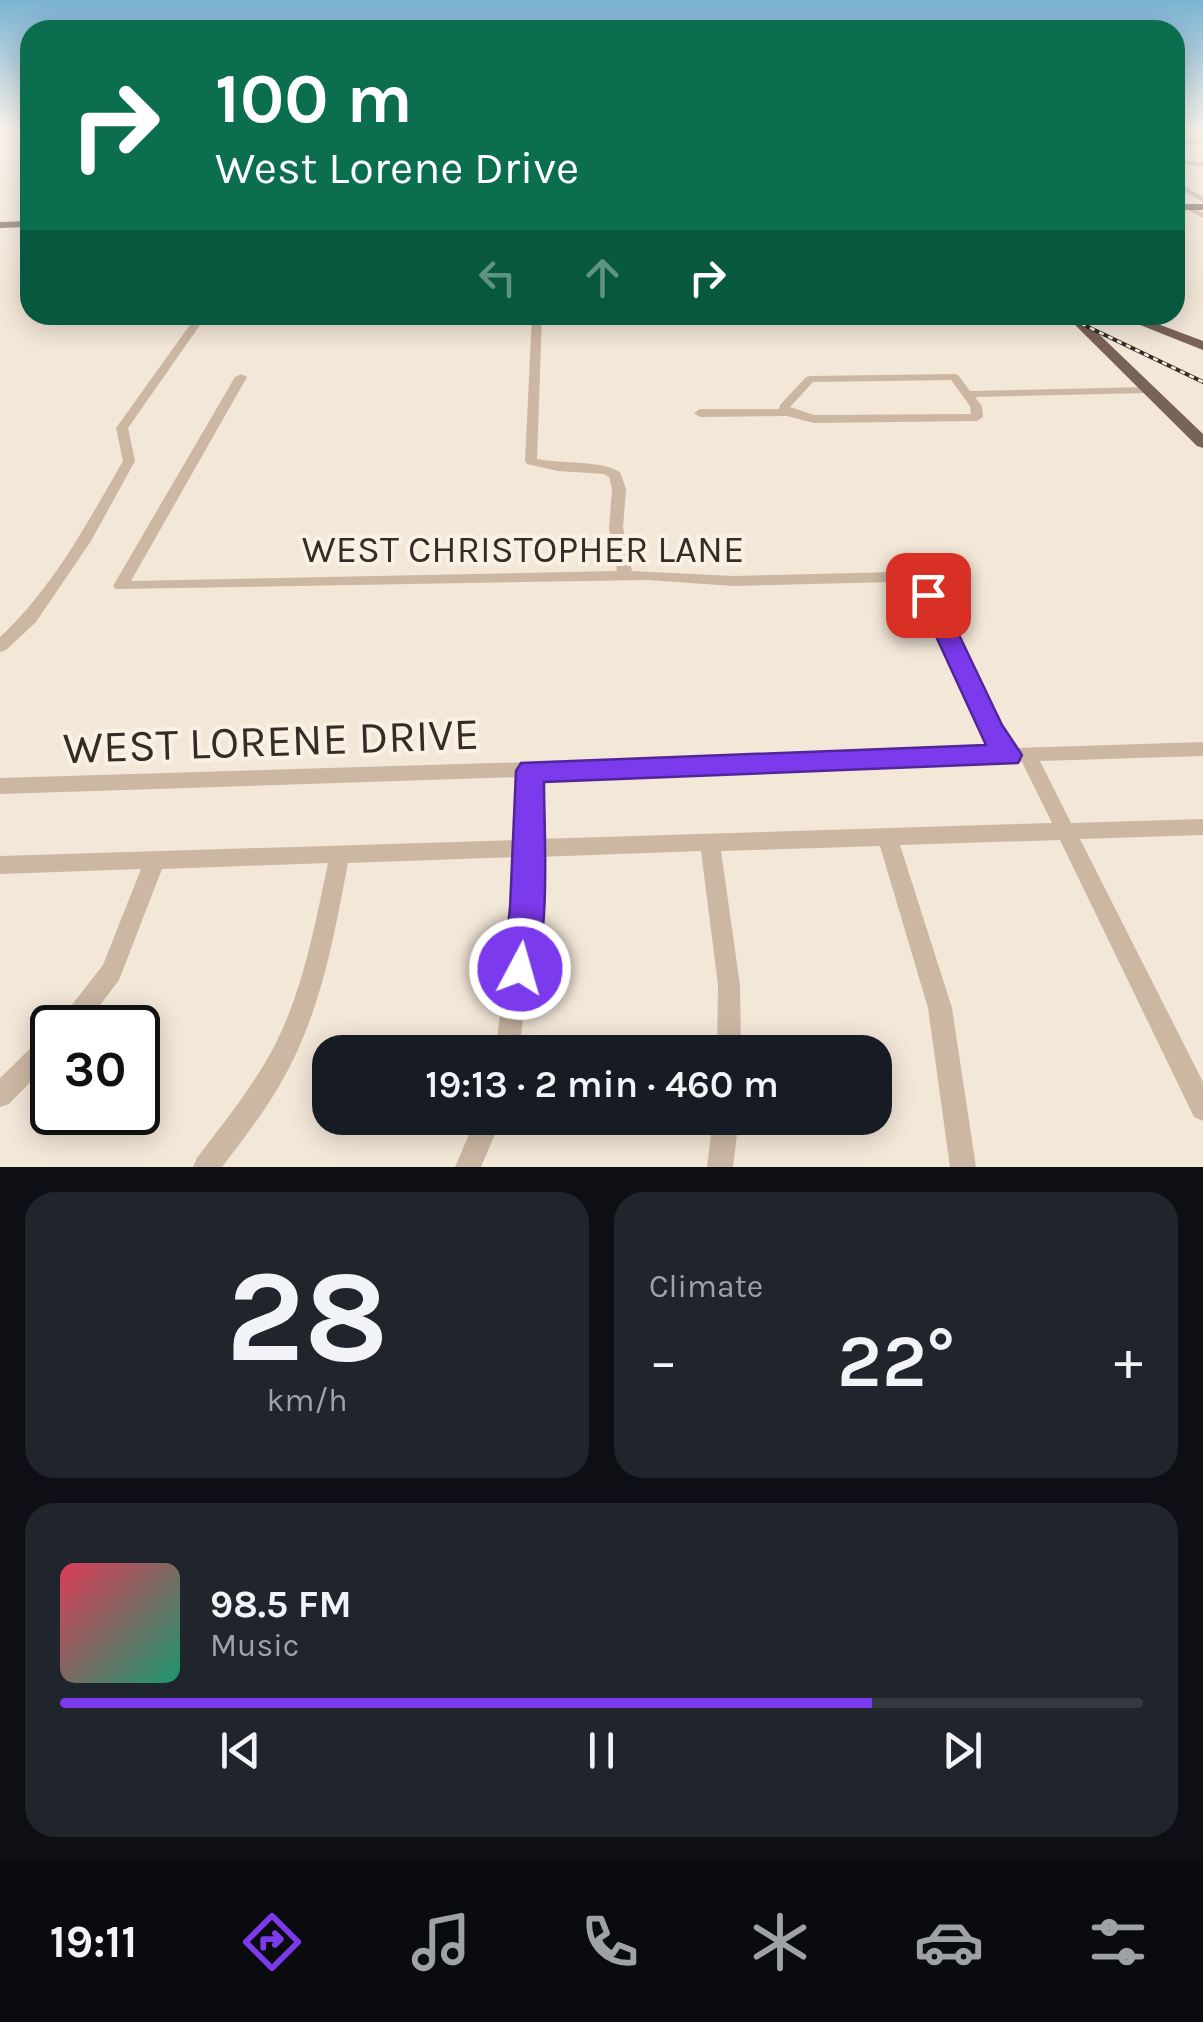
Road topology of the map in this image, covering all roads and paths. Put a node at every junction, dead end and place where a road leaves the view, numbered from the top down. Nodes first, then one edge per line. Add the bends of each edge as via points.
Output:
1 (195, 325) edge
2 (537, 325) edge
3 (1082, 325) edge
4 (1148, 325) edge
5 (1203, 346) edge
6 (241, 378) dead end
7 (1148, 390) junction
8 (968, 394) junction
9 (787, 412) junction
10 (700, 413) dead end
11 (1203, 443) edge
12 (625, 575) junction
13 (0, 646) edge
14 (1203, 749) edge
15 (1017, 754) junction
16 (530, 771) junction
17 (0, 786) edge
18 (1203, 827) edge
19 (1065, 831) junction
20 (888, 837) junction
21 (710, 842) junction
22 (528, 848) junction
23 (340, 854) junction
24 (155, 860) junction
25 (0, 865) edge
26 (86, 1005) edge
27 (510, 1035) edge
28 (729, 1035) edge
29 (1192, 1064) edge
30 (30, 1065) edge
31 (0, 1095) edge
32 (1203, 1108) edge
33 (482, 1135) edge
34 (724, 1135) edge
35 (206, 1167) edge
36 (468, 1167) edge
37 (720, 1167) edge
38 (962, 1167) edge

1 - 13 street via 122,428 127,468 86,538 30,618
2 - 12 street via 531,460 615,475
3 - 7 main road
4 - 5 main road
6 - 12 street, WEST CHRISTOPHER LANE via 121,586
7 - 8 street
7 - 11 main road
8 - 9 street via 954,376 815,378 804,381 784,406
8 - 9 street via 977,416 814,419
9 - 10 street
12 - 15 street, WEST CHRISTOPHER LANE via 734,581 875,576 922,588 991,730
14 - 15 street, WEST LORENE DRIVE
15 - 16 street, WEST LORENE DRIVE
15 - 19 street
16 - 17 street, WEST LORENE DRIVE
16 - 22 street
18 - 19 street
19 - 20 street
19 - 29 street
20 - 21 street
20 - 38 street via 940,1008
21 - 22 street
21 - 28 street
22 - 23 street
22 - 27 street
23 - 24 street
23 - 35 street via 313,974 286,1051
24 - 25 street
24 - 26 street via 111,972
29 - 32 street
30 - 31 street
33 - 36 street
34 - 37 street

